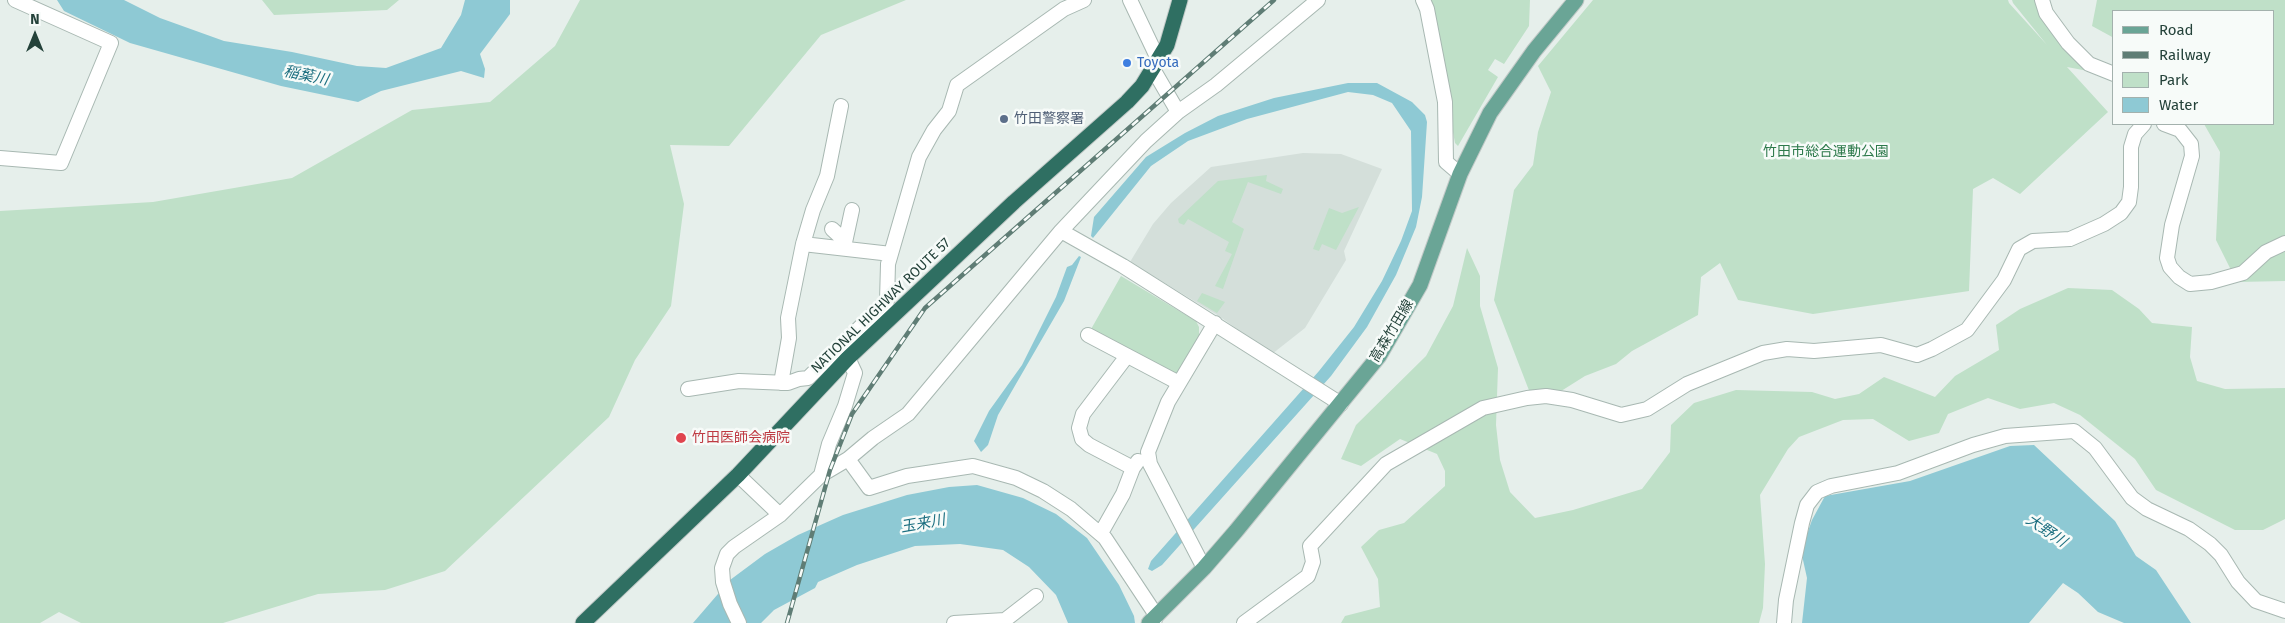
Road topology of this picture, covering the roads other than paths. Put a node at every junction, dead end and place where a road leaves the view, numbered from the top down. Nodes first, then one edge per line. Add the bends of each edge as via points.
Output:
1 (15, 0) edge
2 (1084, 0) edge
3 (1130, 0) edge
4 (1180, 0) edge
5 (1318, 0) edge
6 (1423, 0) edge
7 (1576, 0) edge
8 (2042, 0) edge
9 (1156, 65) junction
10 (2112, 73) edge
11 (841, 106) dead end
12 (1178, 112) junction
13 (2143, 125) edge
14 (2167, 125) edge
15 (0, 158) edge
16 (1460, 174) junction
17 (852, 210) dead end
18 (832, 229) dead end
19 (1061, 231) junction
20 (803, 244) junction
21 (845, 244) junction
22 (2285, 244) edge
23 (891, 254) junction
24 (1215, 324) junction
25 (1088, 335) dead end
26 (1127, 356) junction
27 (848, 358) junction
28 (781, 383) junction
29 (1179, 384) junction
30 (688, 389) dead end
31 (1342, 404) junction
32 (1148, 452) junction
33 (848, 459) junction
34 (1133, 468) junction
35 (738, 474) junction
36 (821, 475) junction
37 (780, 516) junction
38 (1101, 533) junction
39 (1201, 561) junction
40 (1036, 596) dead end
41 (2285, 611) edge
42 (1153, 620) edge
43 (583, 623) edge
44 (739, 623) edge
45 (954, 623) edge
46 (1244, 623) edge
47 (1784, 623) edge

1 - 15 street via 111,43 61,163
2 - 23 street via 1064,9 957,85 949,111 919,157
3 - 9 street
4 - 9 highway, NATIONAL HIGHWAY ROUTE 57 via 1167,45
5 - 12 street via 1216,85
6 - 16 street via 1428,9 1445,102 1446,162
7 - 16 main road, 高森竹田線 via 1499,98
8 - 10 street via 2046,13 2074,48 2090,64
9 - 12 street
9 - 27 highway, NATIONAL HIGHWAY ROUTE 57 via 1120,109 1014,202
11 - 20 street via 827,176 812,210
12 - 19 street
13 - 46 street via 2135,134 2131,147 2129,202 2120,213 2070,239 2033,241 2019,249 2004,280 1967,330 1917,355 1881,345 1762,353 1687,384 1647,409 1621,415 1572,400 1546,396 1483,408 1386,464 1310,546 1313,562 1308,576
14 - 22 street via 2180,130 2191,144 2192,156 2172,225 2167,258 2179,277 2190,284 2243,273 2266,252
16 - 31 main road, 高森竹田線 via 1420,284 1379,356
17 - 21 street
18 - 21 street
19 - 24 street
19 - 33 street via 908,414
20 - 21 street
20 - 28 street via 788,318 789,338
21 - 23 street
23 - 28 street via 886,301 808,378
24 - 29 street
24 - 31 street
25 - 26 street
26 - 29 street
26 - 34 street via 1083,414 1079,428 1082,439 1089,445
27 - 35 highway, NATIONAL HIGHWAY ROUTE 57
27 - 36 street via 855,373
28 - 30 street via 738,381
29 - 32 street via 1168,402
31 - 39 main road, 高森竹田線
32 - 34 street
32 - 39 street via 1150,464
33 - 36 street
33 - 38 street via 869,488 907,476 952,468 973,466 998,472 1043,491
34 - 38 street via 1123,494
35 - 37 street
35 - 43 highway, NATIONAL HIGHWAY ROUTE 57
36 - 37 street
37 - 44 street via 727,554 722,568 723,582
38 - 42 street
39 - 42 main road, 高森竹田線
40 - 45 street via 1005,620
41 - 47 street via 2256,601 2210,544 2132,498 2095,448 2074,431 2005,436 1898,473 1831,486 1817,492 1807,505 1802,523

